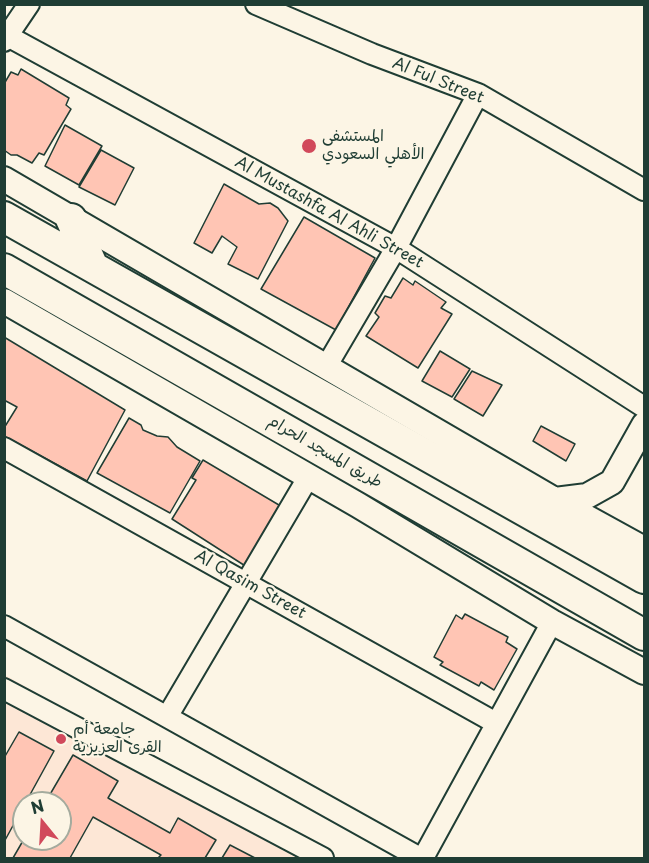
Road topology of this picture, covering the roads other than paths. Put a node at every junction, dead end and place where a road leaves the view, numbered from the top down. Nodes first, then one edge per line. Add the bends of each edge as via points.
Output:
1 (29, 4) edge
2 (256, 4) edge
3 (6, 37) edge
4 (478, 94) junction
5 (4, 179) edge
6 (645, 190) edge
7 (4, 217) edge
8 (71, 219) junction
9 (396, 248) junction
10 (93, 267) junction
11 (4, 269) edge
12 (4, 301) edge
13 (326, 367) junction
14 (645, 407) edge
15 (645, 425) edge
16 (4, 448) edge
17 (309, 476) junction
18 (366, 492) junction
19 (555, 500) junction
20 (645, 549) edge
21 (645, 578) edge
22 (246, 582) junction
23 (552, 622) junction
24 (4, 626) edge
25 (645, 635) edge
26 (645, 672) edge
27 (4, 689) edge
28 (167, 717) junction
29 (496, 723) junction
30 (323, 858) edge
31 (421, 858) edge

1 - 3 street
2 - 4 street, Al Ful Street
3 - 9 street, Al Mustashfa Al Ahli Street
4 - 6 street, Al Ful Street
4 - 9 street
5 - 8 street
7 - 10 main road
8 - 10 main road
8 - 13 street
9 - 13 street
9 - 14 street, Al Mustashfa Al Ahli Street
10 - 21 main road
11 - 18 main road, طريق المسجد الحرام
12 - 17 street
13 - 19 street
15 - 19 street via 612,482 587,496
16 - 22 street, Al Qasim Street
17 - 18 street
17 - 22 street
18 - 23 street
18 - 25 main road, طريق المسجد الحرام
19 - 20 street
22 - 28 street
22 - 29 street, Al Qasim Street
23 - 26 street
23 - 29 street
24 - 28 street
27 - 30 street
28 - 31 street
29 - 31 street

